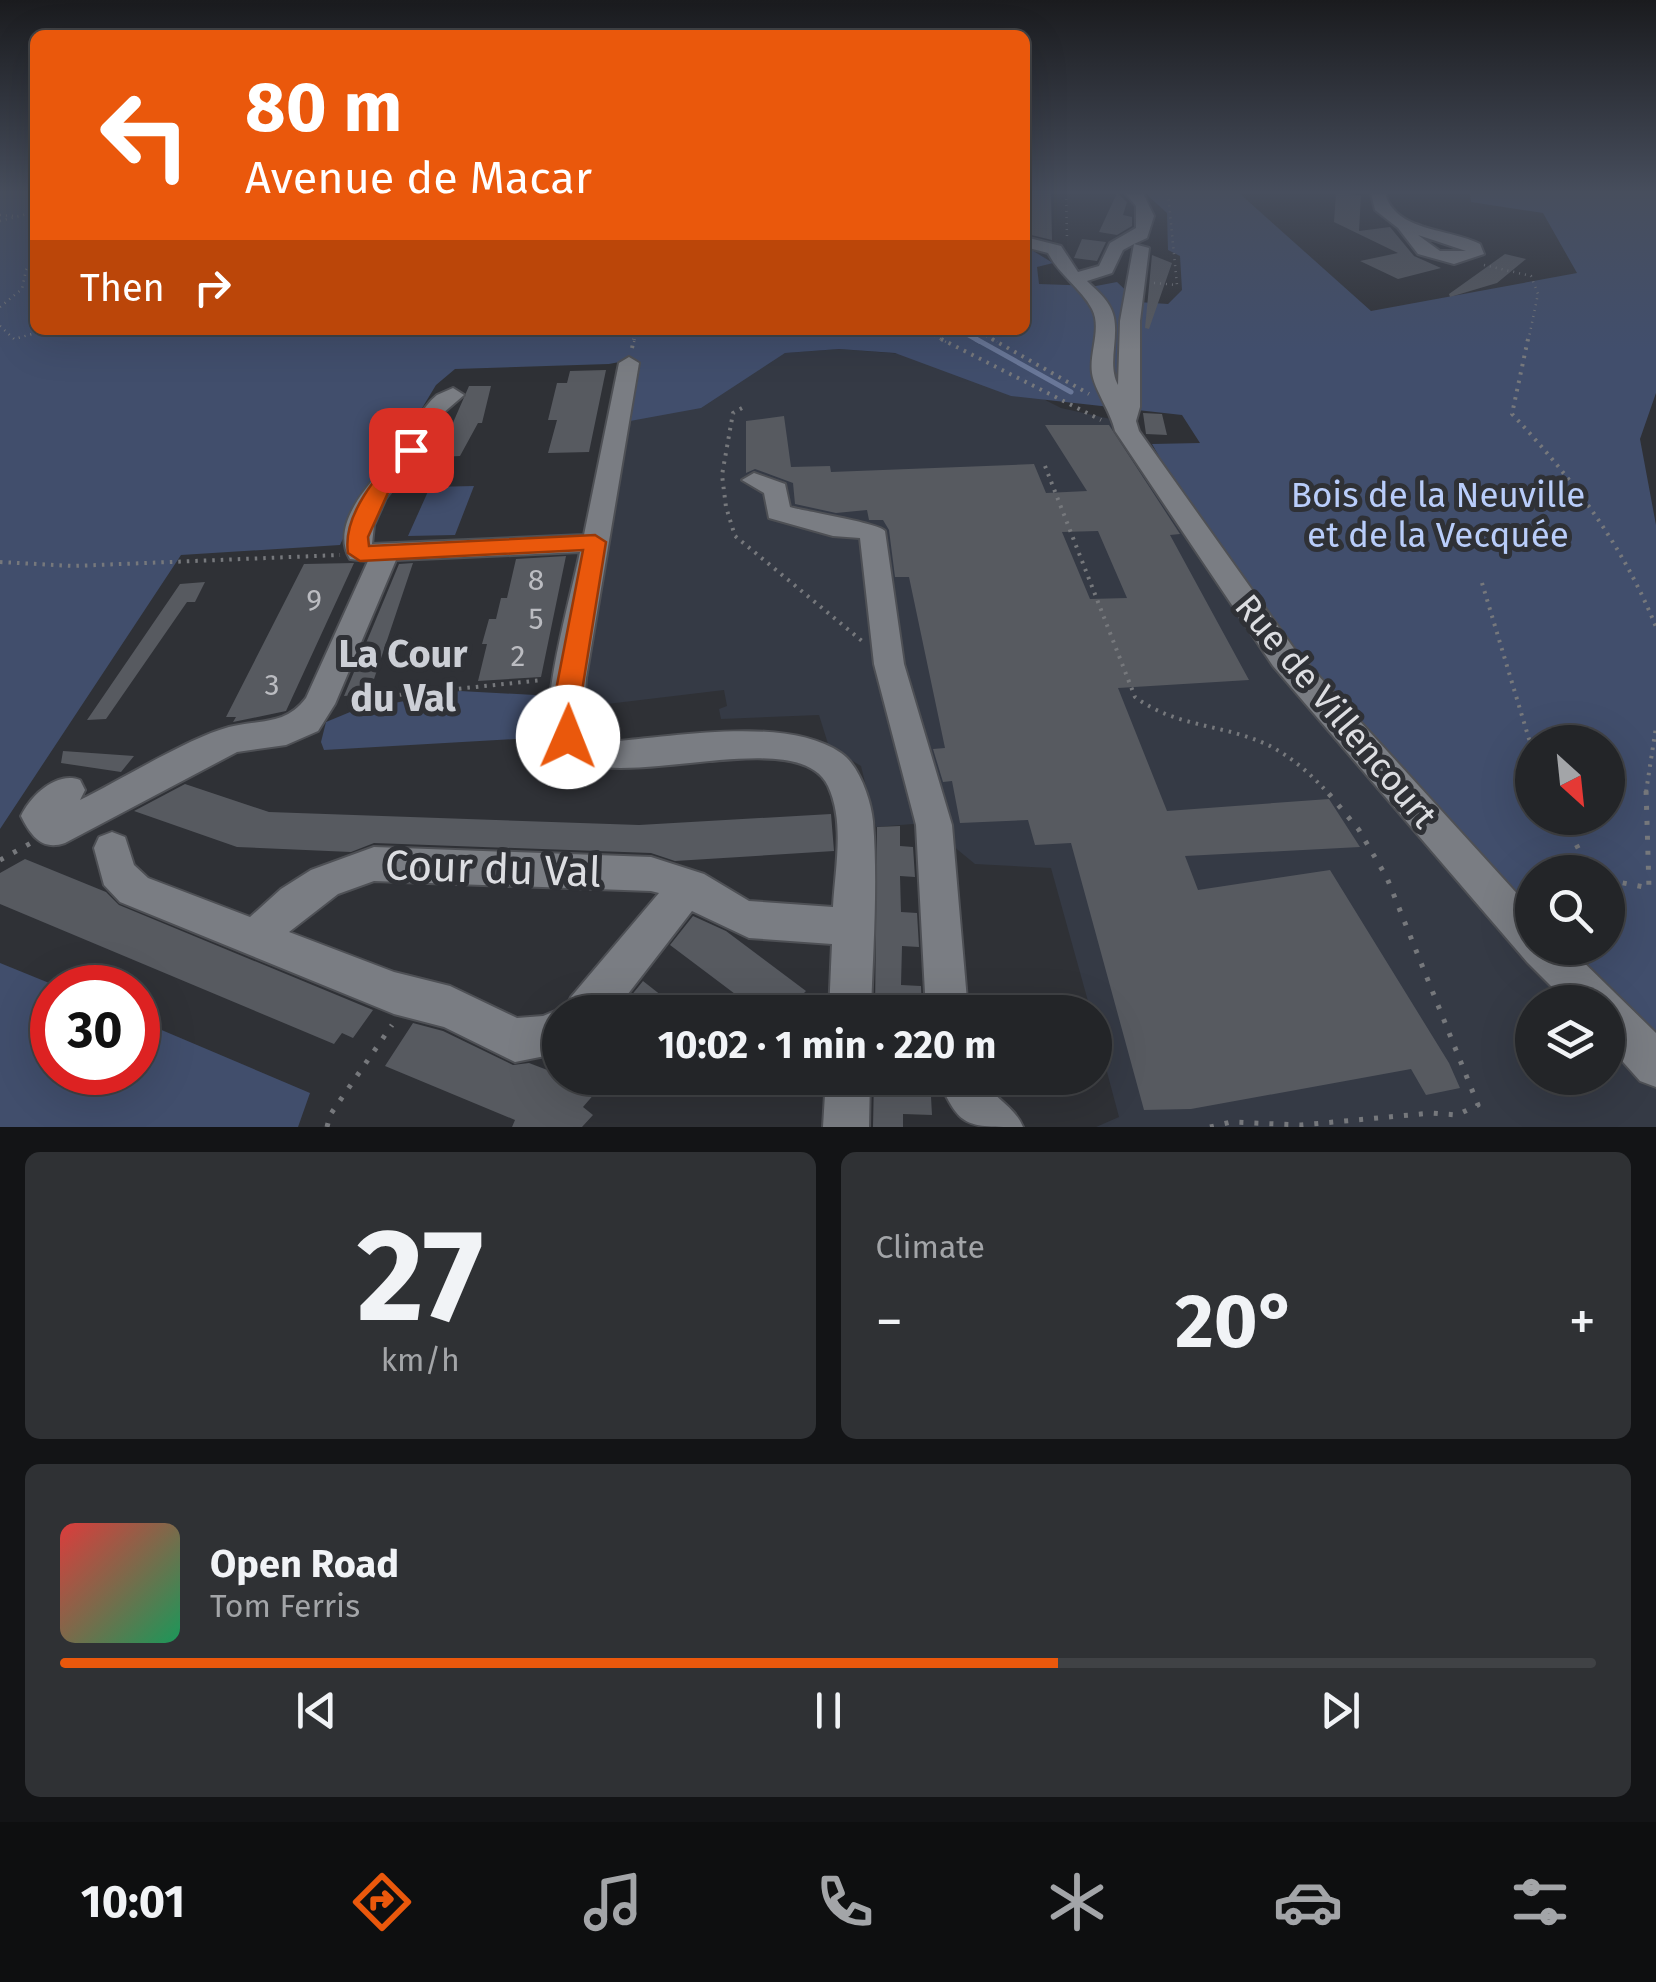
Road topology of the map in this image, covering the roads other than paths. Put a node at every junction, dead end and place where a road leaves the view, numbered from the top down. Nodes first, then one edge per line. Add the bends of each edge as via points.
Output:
1 (1038, 246) edge
2 (1120, 246) edge
3 (1416, 246) edge
4 (1140, 248) dead end
5 (1465, 258) road end
6 (1074, 278) junction
7 (629, 362) road end
8 (453, 395) dead end
9 (1125, 423) junction
10 (754, 480) dead end
11 (595, 542) junction
12 (373, 553) junction
13 (68, 790) dead end
14 (112, 848) dead end
15 (691, 886) junction
16 (1515, 919) edge
17 (853, 926) junction
18 (257, 938) junction
19 (1558, 965) edge
20 (1579, 985) edge
21 (602, 995) edge
22 (851, 995) edge
23 (946, 995) edge
24 (1625, 1032) edge
25 (542, 1037) edge
26 (1656, 1065) edge
27 (847, 1095) edge
28 (967, 1095) edge
29 (846, 1127) edge
30 (1000, 1127) edge

1 - 6 street, Rue de Villencourt via 1055,250
2 - 6 street via 1106,268
3 - 5 street
4 - 9 street
6 - 9 street, Rue de Villencourt via 1101,306 1102,375
7 - 11 street
8 - 12 street via 437,405 383,482 356,537
9 - 16 street, Rue de Villencourt via 1273,644
10 - 23 street via 776,489 778,512 872,532 889,664 934,825
11 - 12 street
11 - 17 street via 564,716 568,737 584,752 607,756 770,746 801,748 831,764 855,819
12 - 13 street via 319,704 306,722 286,732 231,740 52,832 40,816
14 - 18 street via 117,872 134,890
15 - 17 street, Cour du Val via 748,920
15 - 18 street, Cour du Val via 651,874 374,864 288,905
15 - 21 street
17 - 22 street
18 - 25 street via 450,1007 515,1040
19 - 20 street
24 - 26 street
27 - 29 street
28 - 30 street

